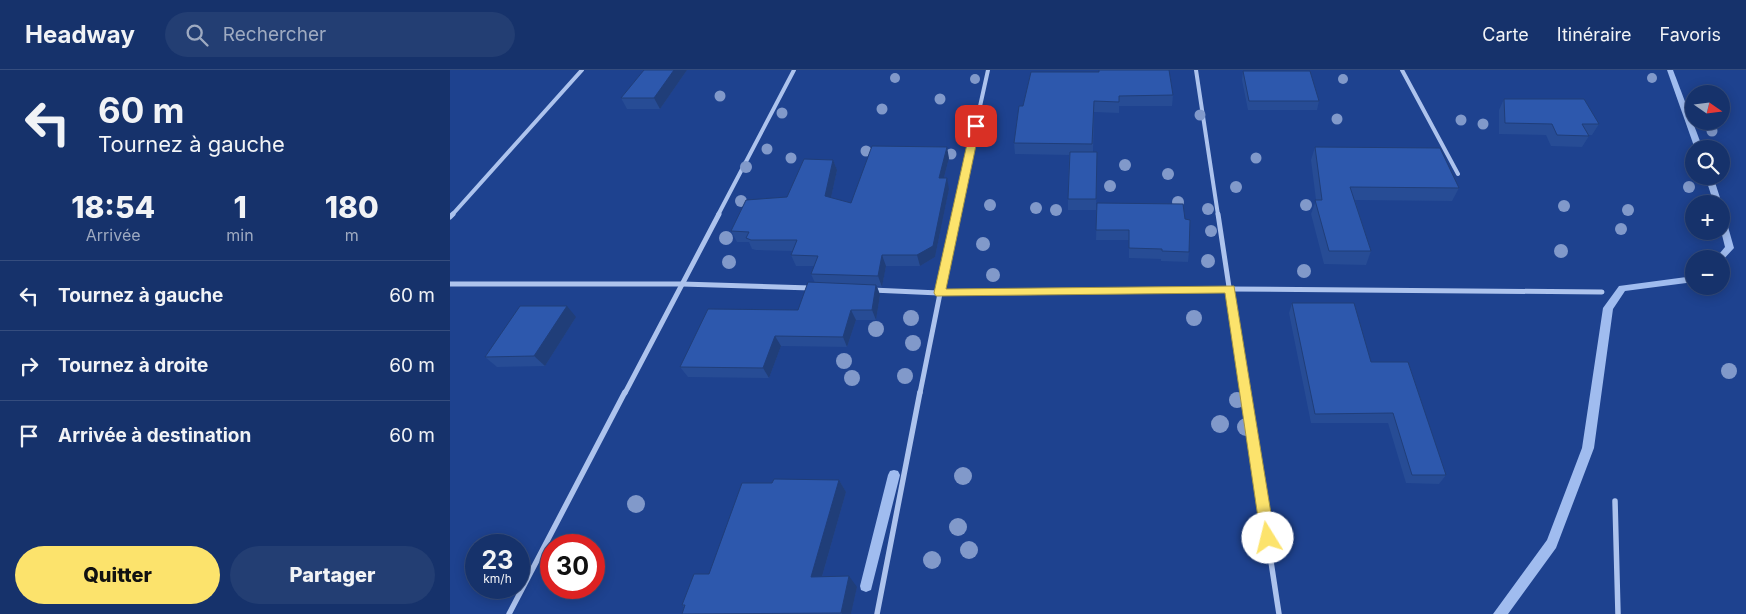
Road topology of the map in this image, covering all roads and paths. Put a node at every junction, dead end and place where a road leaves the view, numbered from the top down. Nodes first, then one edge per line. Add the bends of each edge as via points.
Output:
1 (582, 70) edge
2 (794, 70) edge
3 (988, 70) edge
4 (1196, 70) edge
5 (1402, 70) edge
6 (1458, 174) dead end
7 (450, 217) edge
8 (450, 284) edge
9 (682, 284) junction
10 (821, 289) edge
11 (1230, 289) junction
12 (870, 290) edge
13 (1602, 292) dead end
14 (940, 293) junction
15 (1615, 501) dead end
16 (509, 614) edge
17 (877, 614) edge
18 (1279, 614) edge
19 (1618, 614) edge

1 - 7 street
2 - 9 street
3 - 14 street
4 - 11 street
5 - 6 street
8 - 9 street
9 - 10 street
9 - 16 street
11 - 13 street
11 - 14 street
11 - 18 street
12 - 14 street
14 - 17 street
15 - 19 street

